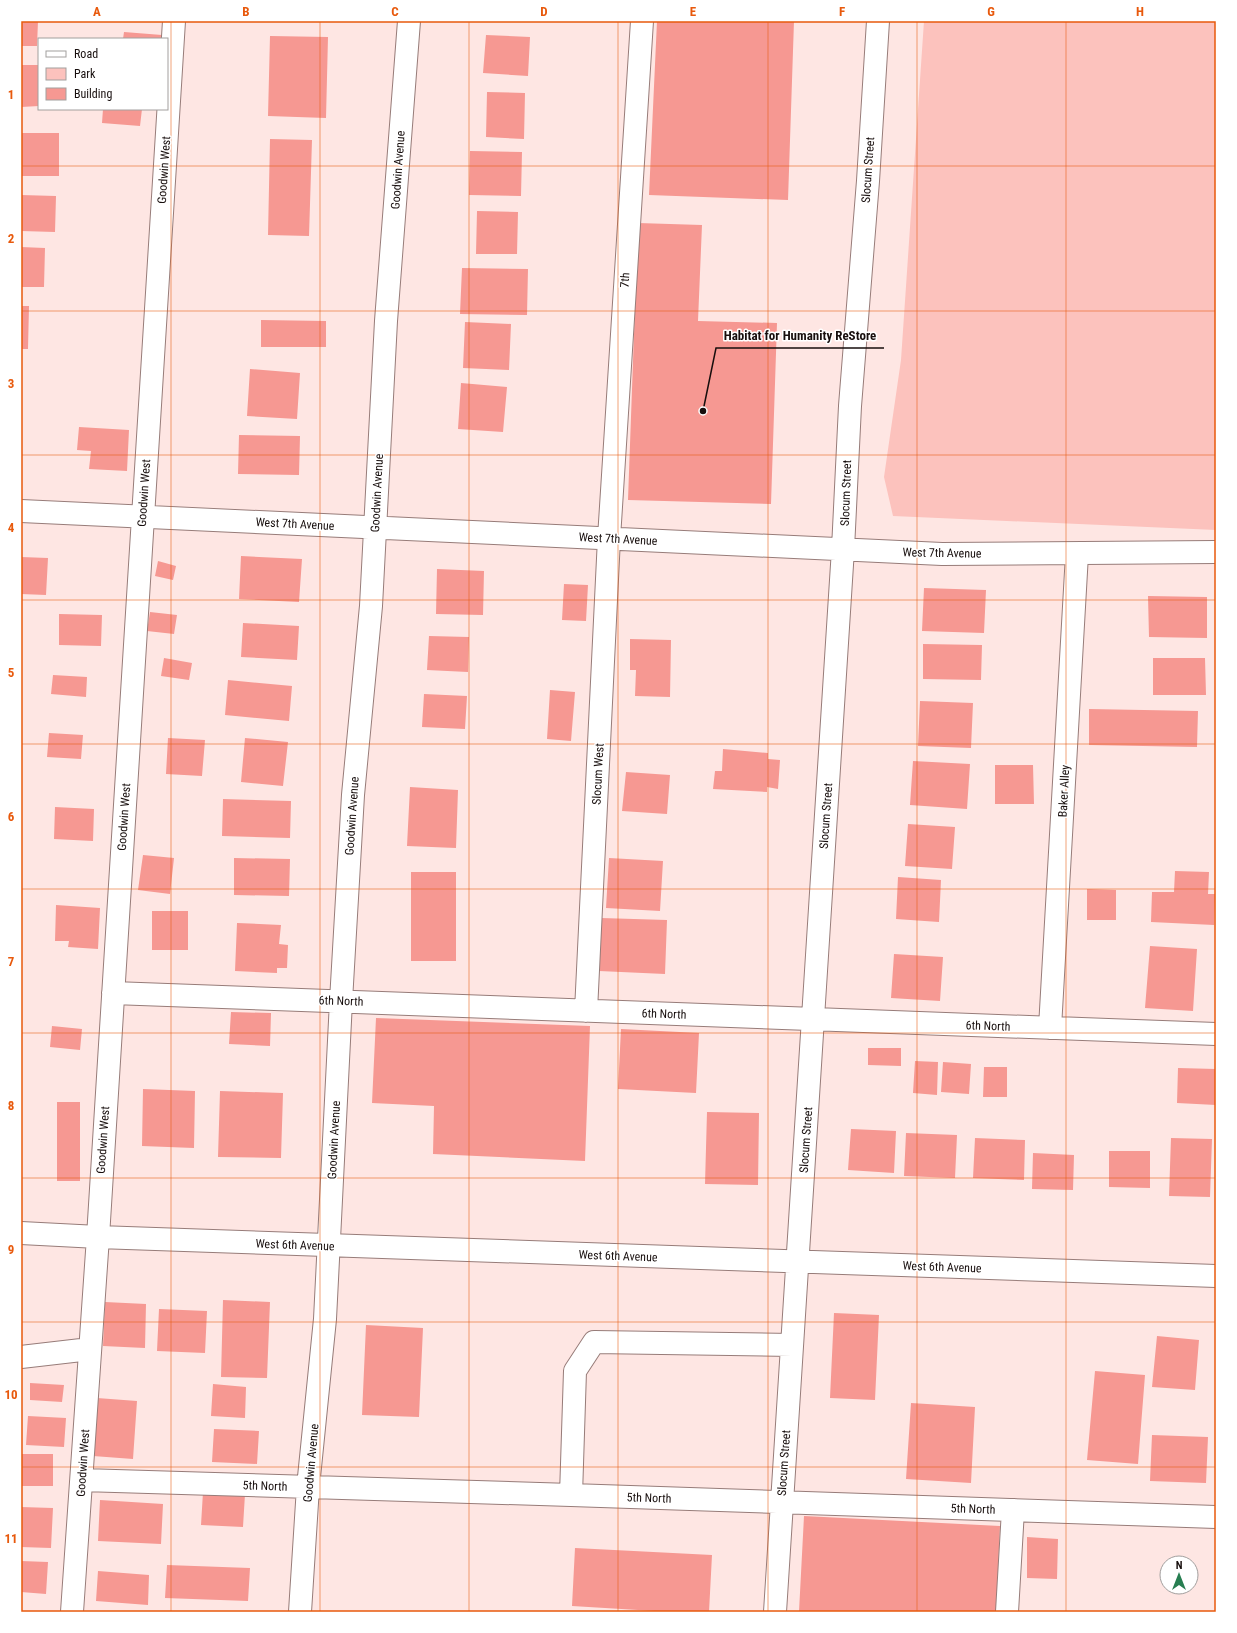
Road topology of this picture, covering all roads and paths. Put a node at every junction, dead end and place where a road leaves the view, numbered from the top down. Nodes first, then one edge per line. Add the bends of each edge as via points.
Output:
1 (174, 21) edge
2 (409, 21) edge
3 (642, 21) edge
4 (878, 21) edge
5 (21, 511) edge
6 (142, 516) junction
7 (375, 528) junction
8 (609, 538) junction
9 (843, 549) junction
10 (1216, 552) edge
11 (1077, 554) junction
12 (113, 993) junction
13 (341, 1001) junction
14 (586, 1011) junction
15 (814, 1019) junction
16 (1050, 1028) junction
17 (1216, 1034) edge
18 (21, 1233) edge
19 (98, 1237) junction
20 (329, 1246) junction
21 (798, 1262) junction
22 (1216, 1276) edge
23 (792, 1345) junction
24 (90, 1348) junction
25 (21, 1357) edge
26 (82, 1480) junction
27 (308, 1487) junction
28 (571, 1495) junction
29 (782, 1502) junction
30 (1014, 1510) junction
31 (1216, 1517) edge
32 (72, 1612) edge
33 (300, 1612) edge
34 (775, 1612) edge
35 (1007, 1612) edge

1 - 6 street, Goodwin West
2 - 7 street, Goodwin Avenue via 386,321
3 - 8 street, 7th
4 - 9 street, Slocum Street via 850,406
5 - 6 street, West 7th Avenue
6 - 7 street, West 7th Avenue
6 - 12 street, Goodwin West
7 - 8 street, West 7th Avenue
7 - 13 street, Goodwin Avenue via 353,795
8 - 9 street, West 7th Avenue
8 - 14 street, Slocum West
9 - 11 street, West 7th Avenue via 942,554
9 - 15 street, Slocum Street
10 - 11 street, West 7th Avenue
11 - 16 street, Baker Alley
12 - 13 street, 6th North
12 - 19 street, Goodwin West
13 - 14 street, 6th North
13 - 20 street, Goodwin Avenue
14 - 15 street, 6th North
15 - 16 street, 6th North
15 - 21 street, Slocum Street
16 - 17 street, 6th North
18 - 19 street, West 6th Avenue
19 - 20 street, West 6th Avenue
19 - 24 street, Goodwin West
20 - 21 street, West 6th Avenue
20 - 27 street, Goodwin Avenue via 325,1319
21 - 22 street, West 6th Avenue
21 - 23 street, Slocum Street
23 - 28 street via 594,1342 575,1371
23 - 29 street, Slocum Street
24 - 25 street
24 - 26 street, Goodwin West
26 - 27 street, 5th North
26 - 32 street, Goodwin West
27 - 28 street, 5th North
27 - 33 street, Goodwin Avenue
28 - 29 street, 5th North
29 - 30 street, 5th North
29 - 34 street, Slocum Street
30 - 31 street, 5th North
30 - 35 street

